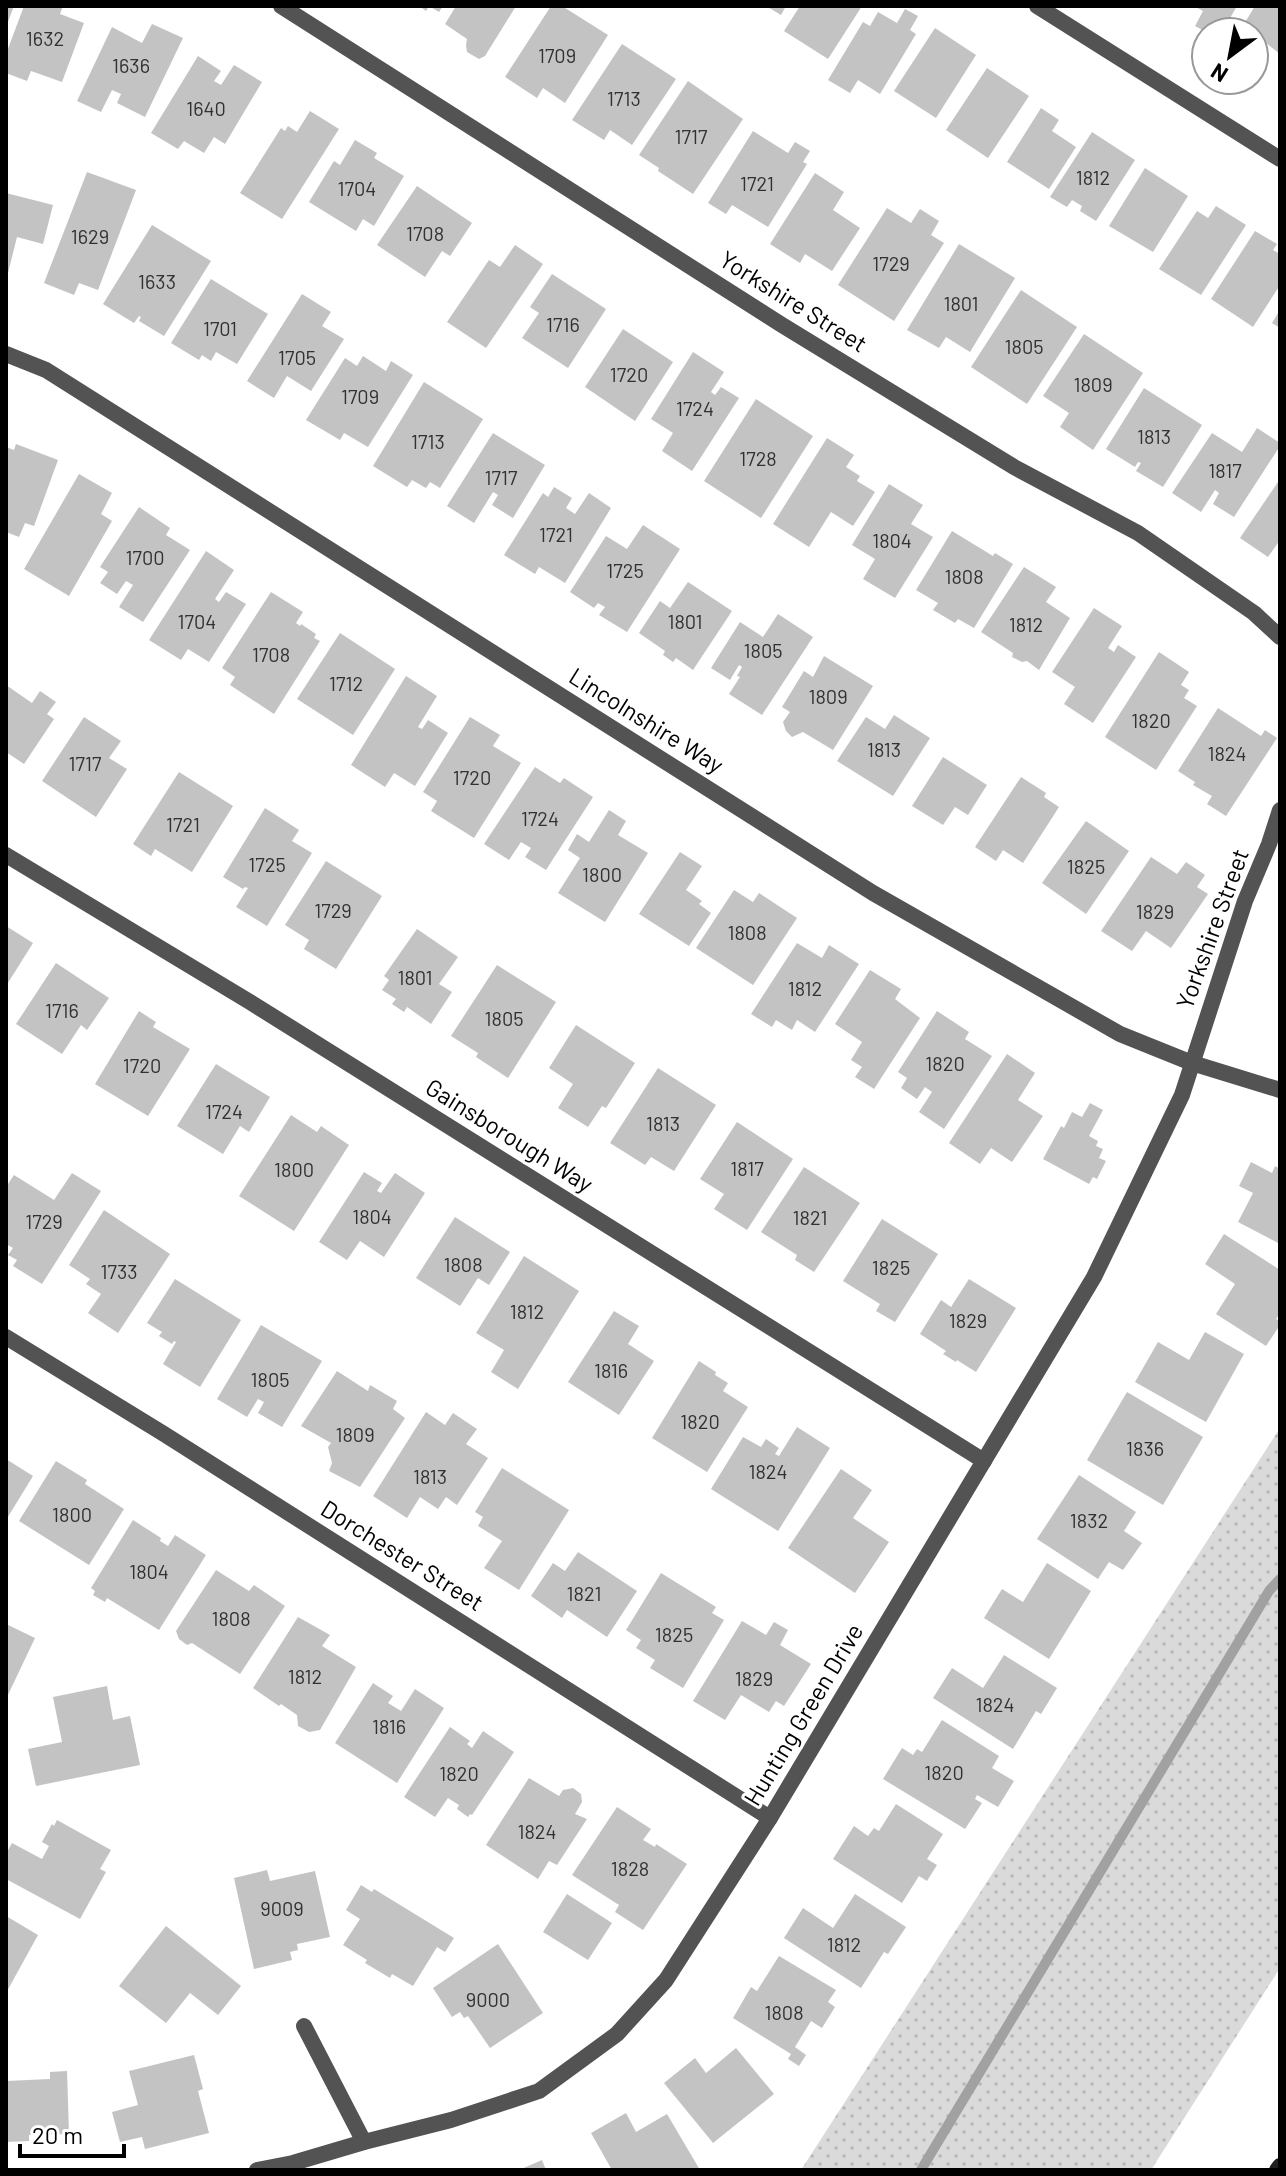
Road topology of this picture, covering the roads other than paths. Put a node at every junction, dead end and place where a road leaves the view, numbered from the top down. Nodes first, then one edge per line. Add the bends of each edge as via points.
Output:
1 (281, 6) edge
2 (1037, 6) edge
3 (1280, 159) edge
4 (6, 354) edge
5 (1280, 637) edge
6 (1280, 810) edge
7 (6, 855) edge
8 (1192, 1063) junction
9 (1280, 1090) edge
10 (6, 1337) edge
11 (984, 1461) junction
12 (770, 1818) junction
13 (304, 2026) dead end
14 (364, 2142) junction
15 (257, 2170) edge

1 - 5 street, Yorkshire Street via 782,325 1014,467 1138,533
2 - 3 street
4 - 8 street, Lincolnshire Way via 46,370 873,893 1120,1034
6 - 8 street, Yorkshire Street
7 - 11 street, Gainsborough Way
8 - 9 street, Lincolnshire Way
8 - 11 street, Hunting Green Drive via 1182,1095 1094,1277
10 - 12 street, Dorchester Street
11 - 12 street, Hunting Green Drive
12 - 14 street, Hunting Green Drive via 666,1980 617,2034 539,2091
13 - 14 street
14 - 15 street, Hunting Green Drive

